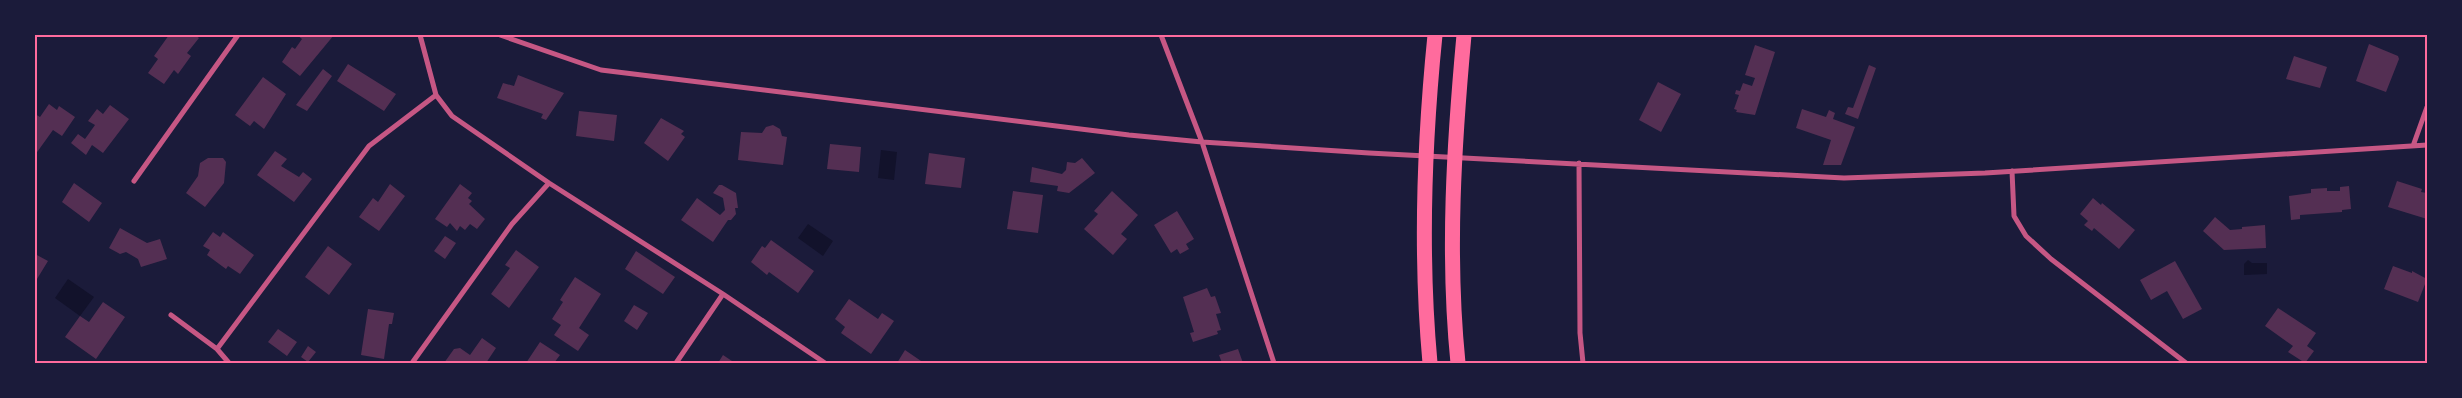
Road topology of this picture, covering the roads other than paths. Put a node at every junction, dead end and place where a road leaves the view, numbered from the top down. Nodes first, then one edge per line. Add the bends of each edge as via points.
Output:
1 (238, 35) edge
2 (420, 35) edge
3 (500, 35) edge
4 (1161, 35) edge
5 (1435, 35) edge
6 (1464, 35) edge
7 (436, 96) junction
8 (2427, 107) edge
9 (1202, 142) junction
10 (2427, 145) edge
11 (2413, 146) junction
12 (1579, 164) junction
13 (2012, 171) junction
14 (134, 181) dead end
15 (549, 183) junction
16 (723, 294) junction
17 (171, 315) dead end
18 (217, 349) junction
19 (229, 363) edge
20 (412, 363) edge
21 (676, 363) edge
22 (825, 363) edge
23 (1274, 363) edge
24 (1430, 363) edge
25 (1458, 363) edge
26 (1583, 363) edge
27 (2186, 363) edge

1 - 14 street
2 - 7 street
3 - 9 street via 601,70
4 - 9 street
5 - 24 highway via 1428,98 1424,232
6 - 25 highway via 1457,107 1452,232
7 - 15 street via 452,116
7 - 18 street via 369,146
8 - 11 street
9 - 12 street
9 - 23 street
10 - 11 street
11 - 13 street
12 - 13 street via 1844,178
12 - 26 street
13 - 27 street via 2014,216 2026,236
15 - 16 street
15 - 20 street via 512,224
16 - 21 street
16 - 22 street
17 - 18 street
18 - 19 street

